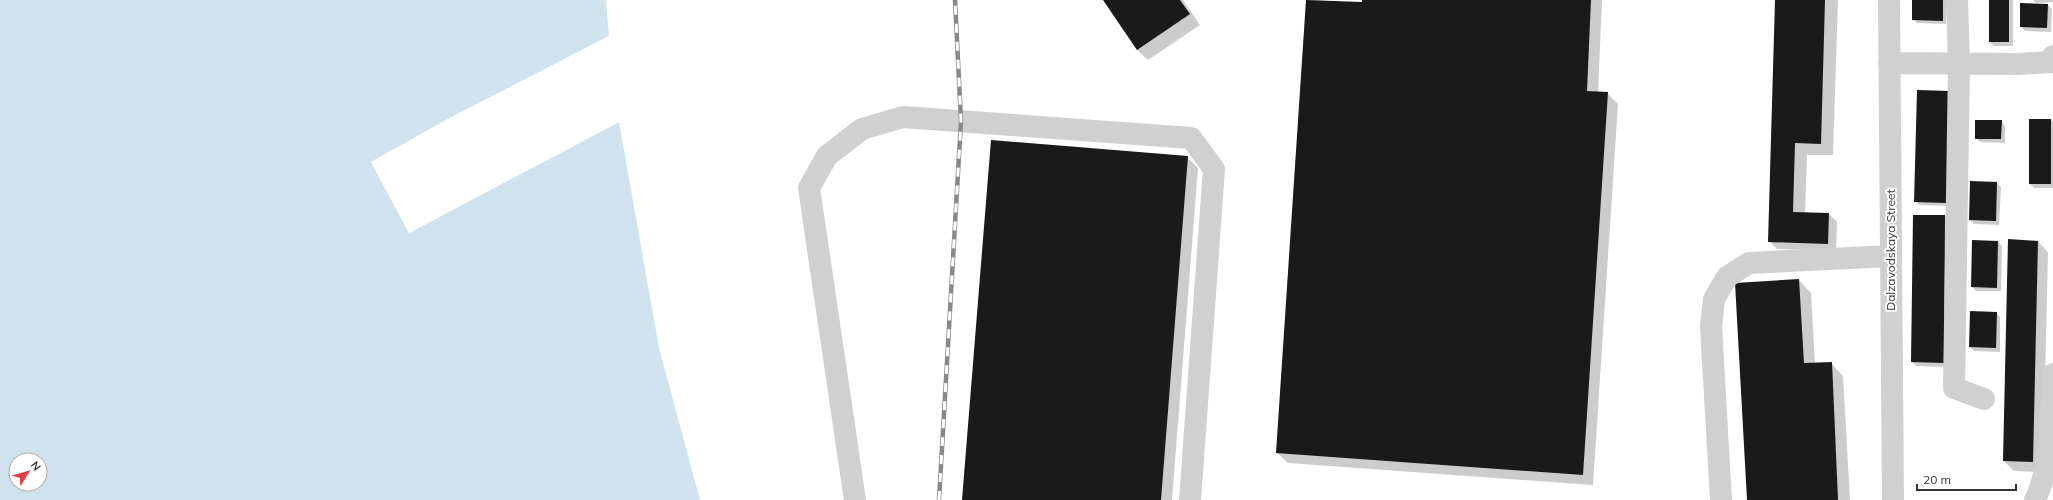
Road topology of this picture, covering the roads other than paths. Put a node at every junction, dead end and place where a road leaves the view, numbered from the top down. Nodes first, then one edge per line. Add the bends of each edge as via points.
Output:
1 (1889, 0) edge
2 (1957, 0) edge
3 (2052, 62) edge
4 (1889, 63) junction
5 (1958, 63) junction
6 (1891, 256) junction
7 (2053, 374) edge
8 (1984, 399) dead end
9 (855, 500) edge
10 (1190, 500) edge
11 (1721, 500) edge
12 (1893, 500) edge
13 (2035, 500) edge

1 - 4 street, Dalzavodskaya Street
2 - 5 street
3 - 5 street
4 - 5 street
4 - 6 street, Dalzavodskaya Street
5 - 8 street via 1954,388
6 - 11 street via 1749,263 1727,277 1714,299 1711,326
6 - 12 street, Dalzavodskaya Street
7 - 13 street via 2049,447 2042,486
9 - 10 street via 809,188 827,156 850,138 862,129 903,117 1192,138 1214,169

